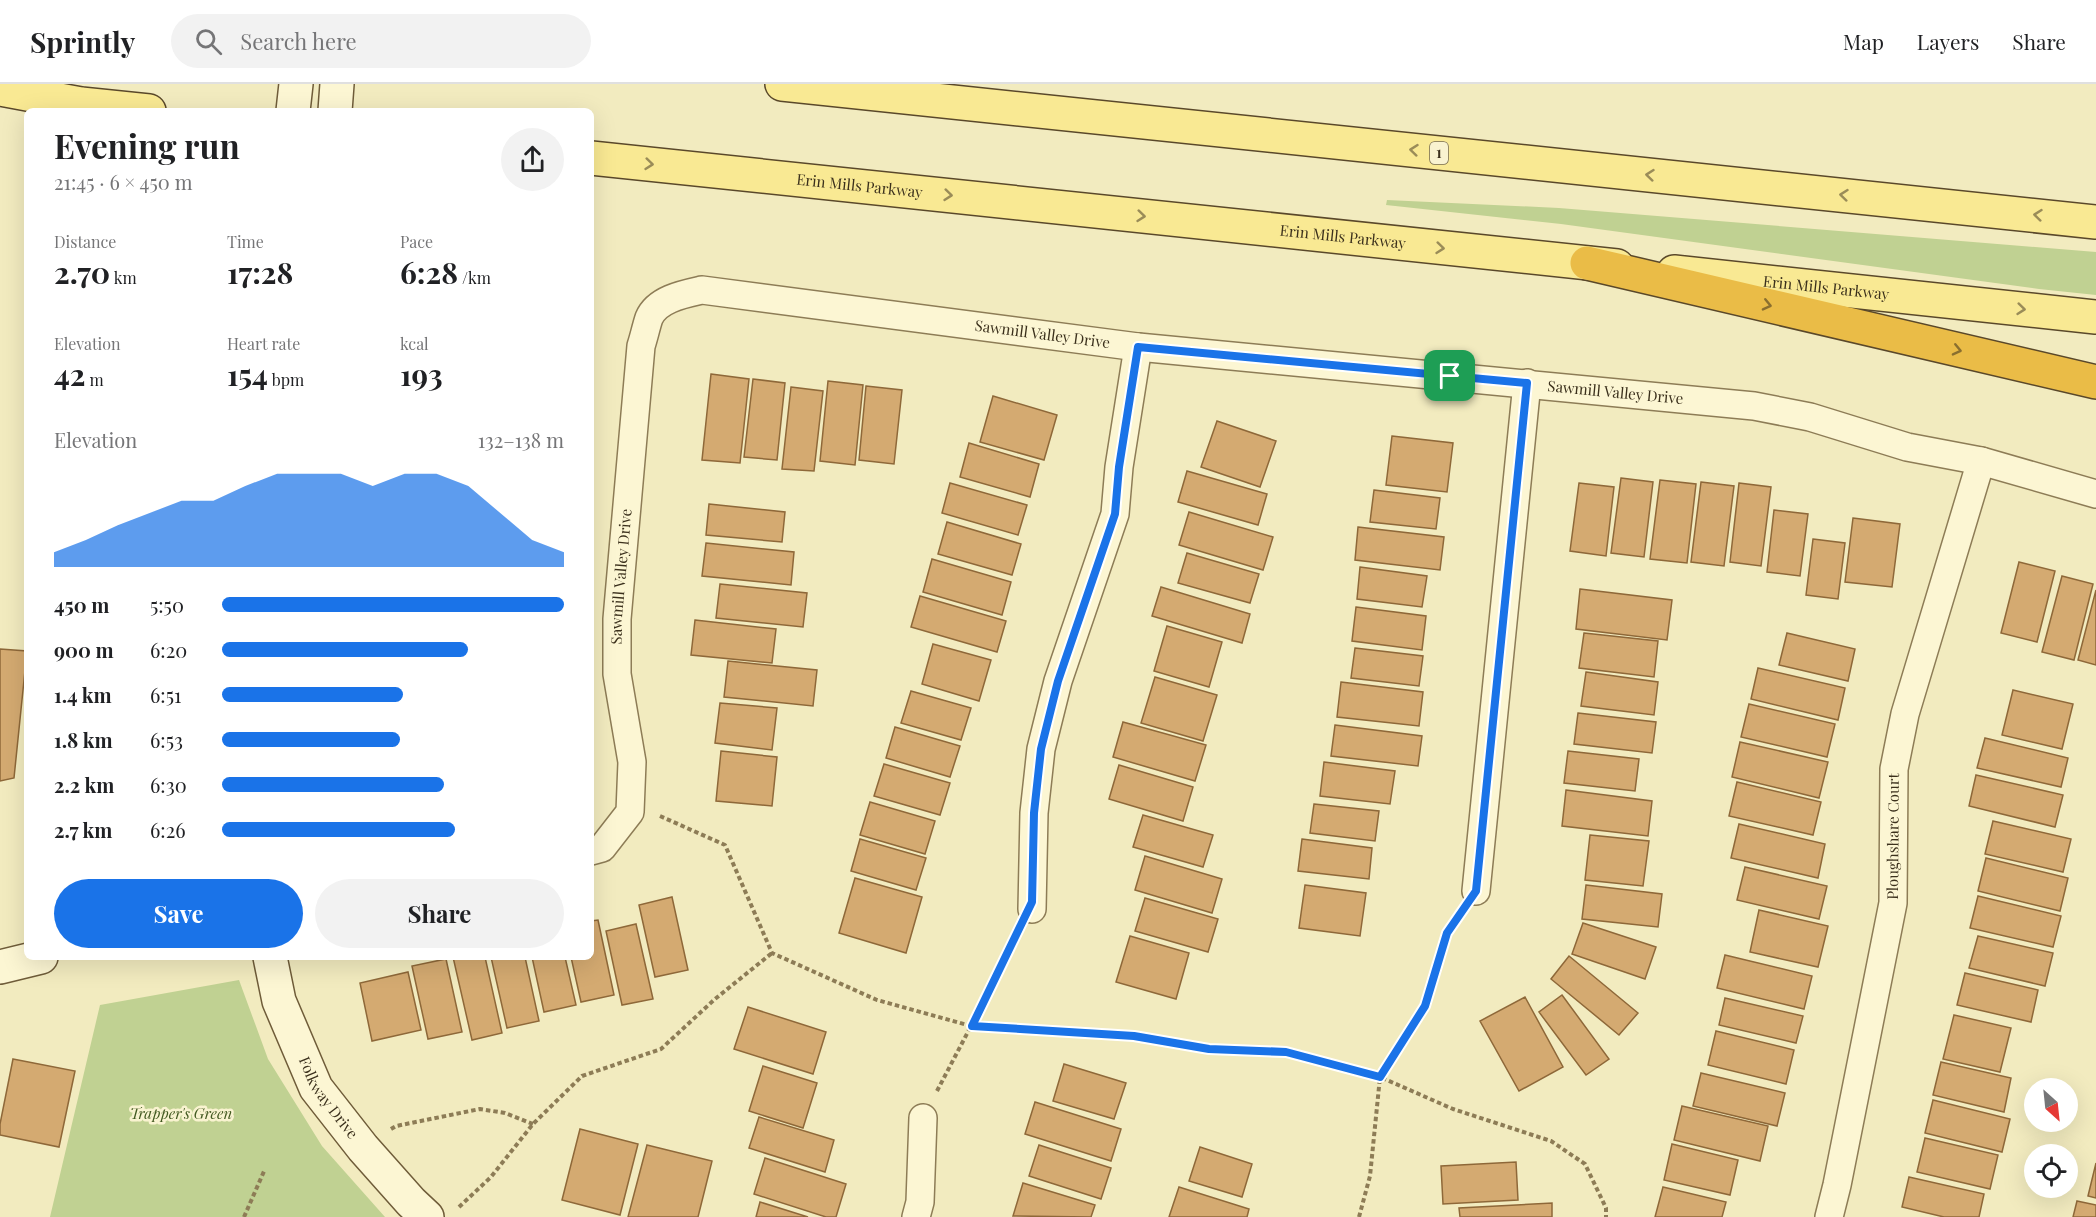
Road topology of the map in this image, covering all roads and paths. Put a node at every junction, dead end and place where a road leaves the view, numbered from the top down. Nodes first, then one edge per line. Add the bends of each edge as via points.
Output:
1 (296, 84) edge
2 (338, 84) edge
3 (782, 84) edge
4 (0, 89) edge
5 (120, 108) edge
6 (293, 108) edge
7 (334, 108) edge
8 (594, 158) edge
9 (2096, 222) edge
10 (1587, 263) junction
11 (2096, 317) edge
12 (1138, 347) junction
13 (2096, 382) edge
14 (1527, 383) junction
15 (1981, 461) junction
16 (2096, 494) edge
17 (630, 803) junction
18 (594, 850) edge
19 (1476, 891) joint
20 (1032, 905) joint
21 (772, 953) junction
22 (29, 960) edge
23 (271, 960) edge
24 (0, 967) edge
25 (972, 1026) junction
26 (1380, 1077) junction
27 (923, 1118) joint
28 (533, 1124) junction
29 (363, 1148) junction
30 (265, 1169) dead end
31 (459, 1207) dead end
32 (244, 1217) edge
33 (427, 1217) edge
34 (916, 1217) edge
35 (1359, 1217) edge
36 (1606, 1217) edge
37 (1829, 1217) edge

1 - 6 street
2 - 7 street
9 -> 3 main road, 1
4 - 5 main road
8 -> 10 main road, Erin Mills Parkway
10 -> 11 main road, Erin Mills Parkway
10 -> 13 highway
12 - 14 street, Sawmill Valley Drive
12 - 17 street, Sawmill Valley Drive via 702,290 663,303 650,316 641,346 618,619 617,674 632,762
12 - 20 street via 1115,514 1058,681 1041,749 1034,813
14 - 15 street, Sawmill Valley Drive via 1754,406 1810,417 1907,447
14 - 19 street
15 - 16 street, Sawmill Valley Drive
15 - 37 street, Ploughshare Court via 1905,714 1894,769 1893,903
17 - 18 street, Sawmill Valley Drive via 630,812 603,848
17 - 21 path via 725,845
19 - 26 path via 1447,933 1425,1006
20 - 25 path
21 - 25 path via 877,1000
21 - 28 path via 661,1049 582,1076
22 - 24 street
23 - 29 street, Folkway Drive via 279,1001 316,1088
25 - 26 path via 1134,1036 1209,1049 1286,1052
25 - 27 path
26 - 35 path via 1370,1176
26 - 36 path via 1453,1109 1551,1141 1585,1164 1606,1208
27 - 34 street
28 - 29 path via 480,1109 396,1126
28 - 31 path via 491,1177
29 - 33 street, Folkway Drive
30 - 32 path

